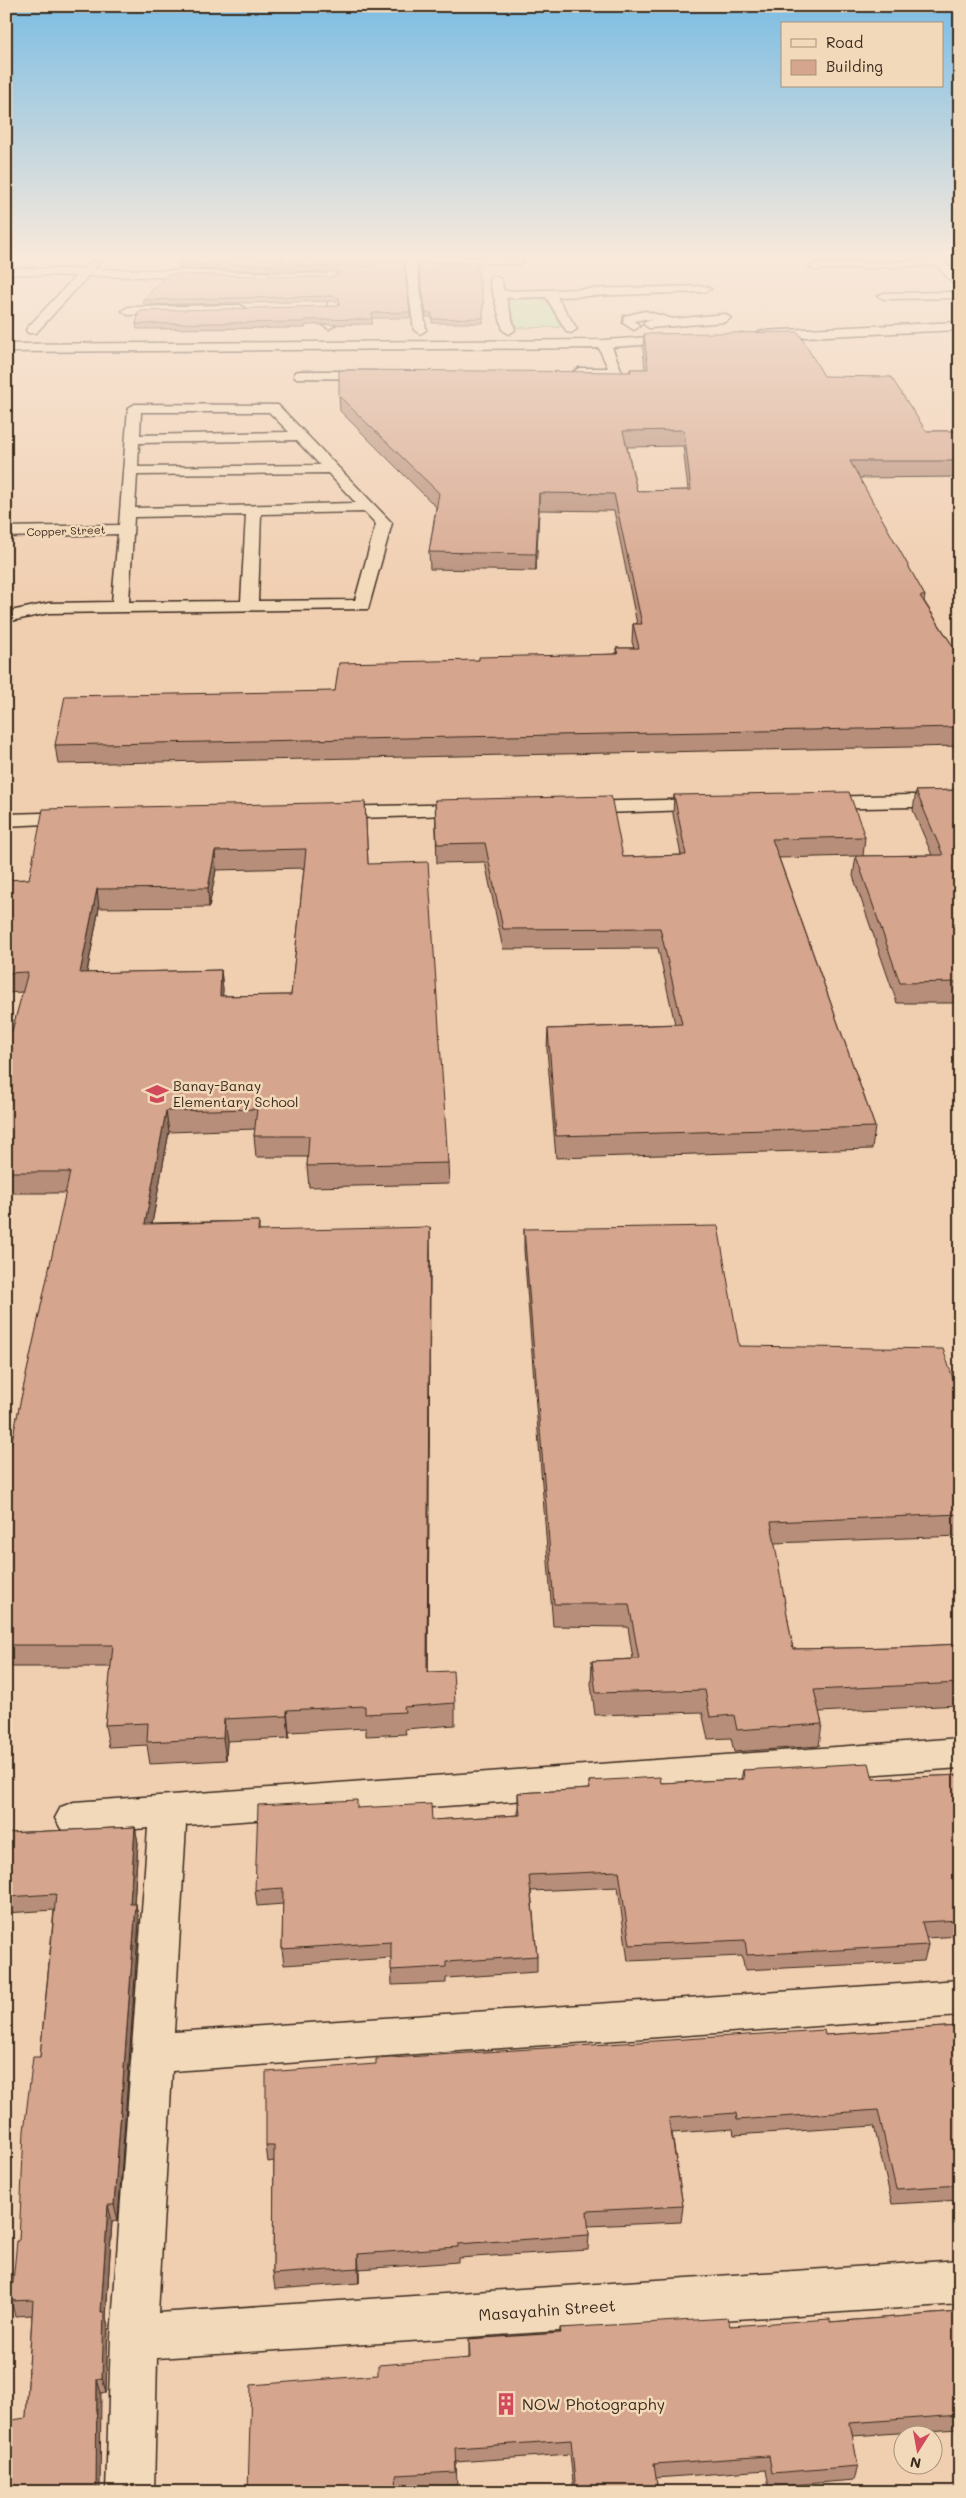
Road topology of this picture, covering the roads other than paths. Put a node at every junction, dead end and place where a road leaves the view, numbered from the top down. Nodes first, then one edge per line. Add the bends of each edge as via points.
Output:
1 (388, 374) edge
2 (300, 375) dead end
3 (300, 436) junction
4 (133, 439) junction
5 (332, 468) junction
6 (130, 471) junction
7 (368, 507) junction
8 (254, 510) junction
9 (127, 513) junction
10 (126, 529) junction
11 (6, 532) edge
12 (249, 606) junction
13 (120, 607) junction
14 (6, 617) edge
15 (960, 800) edge
16 (801, 803) edge
17 (732, 805) edge
18 (554, 808) edge
19 (494, 810) edge
20 (306, 814) edge
21 (96, 818) edge
22 (6, 820) edge
23 (960, 1753) edge
24 (168, 1812) junction
25 (74, 1818) dead end
26 (960, 1998) edge
27 (153, 2053) junction
28 (960, 2282) edge
29 (134, 2337) junction
30 (130, 2492) edge

1 - 2 main road
3 - 4 main road
3 - 4 main road via 273,408 135,408
3 - 5 main road
4 - 6 main road
5 - 6 main road
5 - 7 main road
6 - 9 main road
7 - 8 main road
7 - 12 main road via 384,523 362,605
8 - 9 main road
8 - 12 main road
9 - 10 main road
10 - 11 main road, Copper Street
10 - 13 main road
12 - 13 main road
13 - 14 main road via 49,608
15 - 16 main road
17 - 18 main road
19 - 20 main road
21 - 22 main road
23 - 24 main road
24 - 25 main road
24 - 27 main road
26 - 27 main road
27 - 29 main road
28 - 29 main road, Masayahin Street
29 - 30 main road

